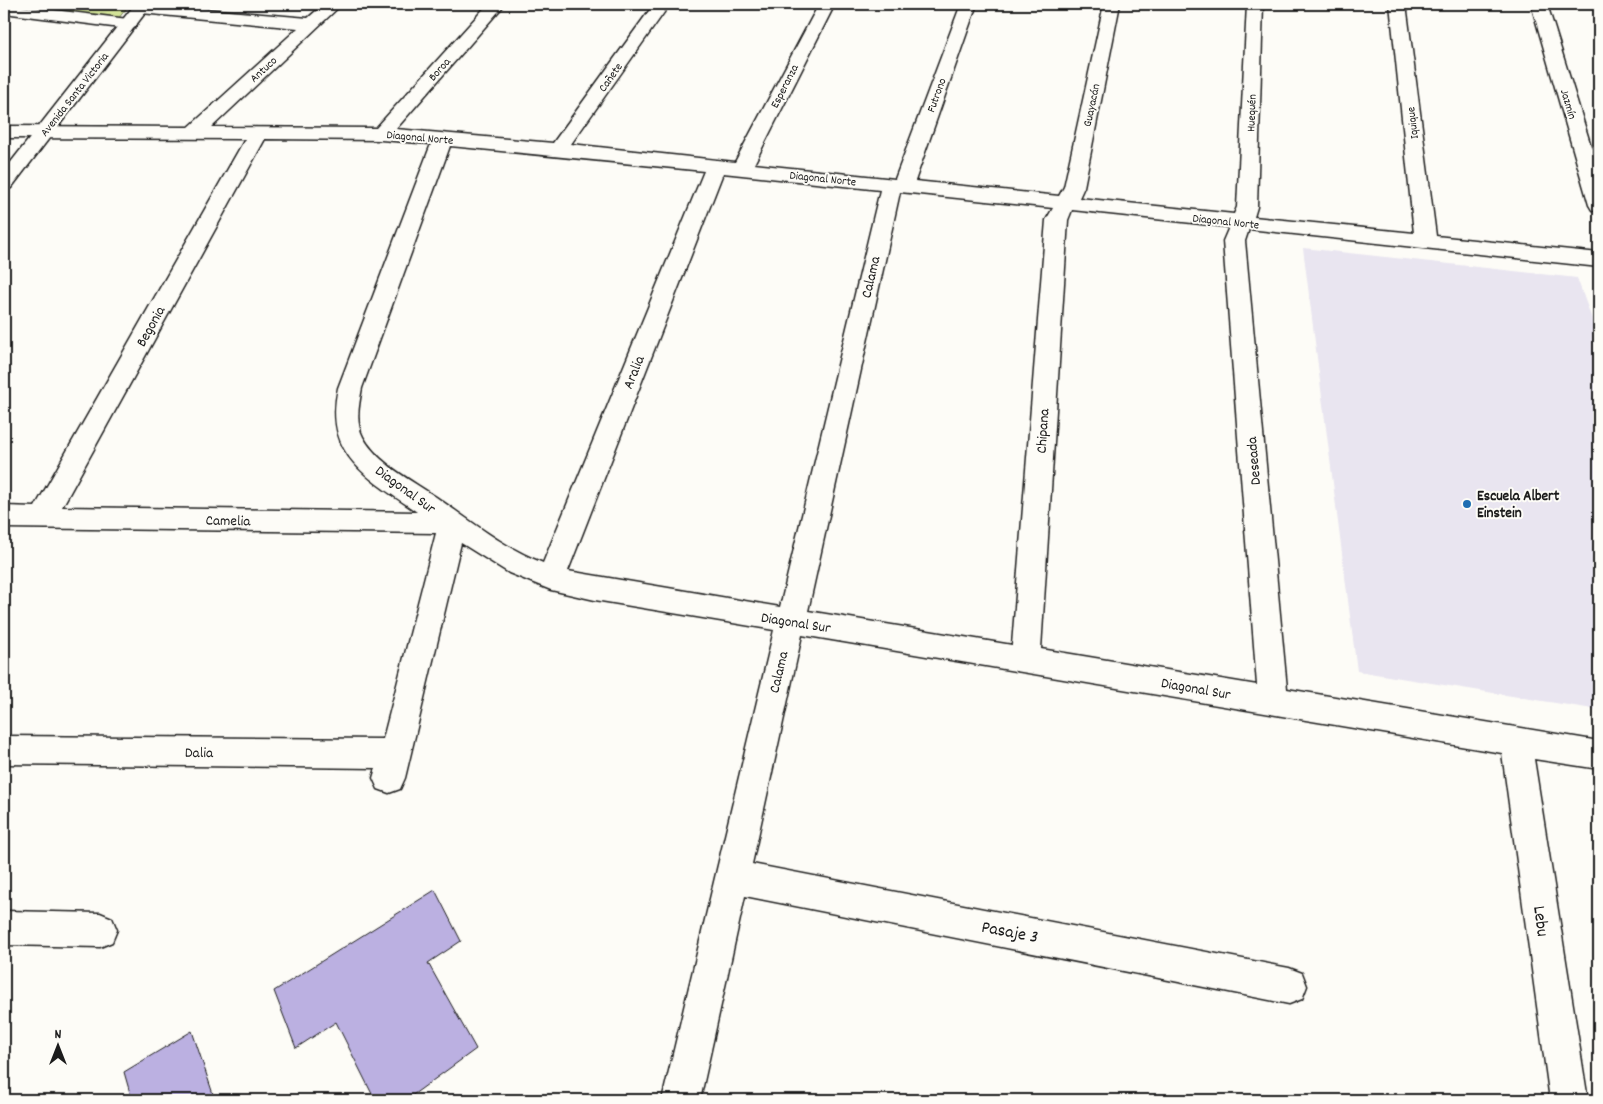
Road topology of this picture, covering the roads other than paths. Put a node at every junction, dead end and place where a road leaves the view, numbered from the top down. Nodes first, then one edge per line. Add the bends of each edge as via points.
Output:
1 (334, 4) edge
2 (498, 4) edge
3 (662, 4) edge
4 (827, 4) edge
5 (969, 4) edge
6 (1112, 4) edge
7 (1255, 4) edge
8 (1398, 4) edge
9 (1539, 4) edge
10 (142, 6) edge
11 (4, 8) edge
12 (128, 24) junction
13 (312, 24) junction
14 (4, 132) edge
15 (44, 132) junction
16 (193, 134) junction
17 (258, 134) junction
18 (380, 134) junction
19 (443, 139) junction
20 (558, 150) junction
21 (716, 166) junction
22 (741, 169) junction
23 (4, 184) edge
24 (897, 185) junction
25 (1065, 204) junction
26 (1599, 205) edge
27 (1242, 222) junction
28 (1426, 242) junction
29 (1599, 260) edge
30 (4, 517) edge
31 (42, 518) junction
32 (452, 523) junction
33 (550, 578) junction
34 (790, 621) junction
35 (1026, 660) junction
36 (1273, 701) junction
37 (1516, 741) junction
38 (4, 750) edge
39 (1599, 755) edge
40 (732, 877) junction
41 (4, 928) edge
42 (100, 930) dead end
43 (1289, 986) dead end
44 (681, 1100) edge
45 (1569, 1100) edge

1 - 13 street, Antuco
2 - 18 street, Boroa
3 - 20 street, Cañete
4 - 22 street, Esperanza
5 - 24 street, Futrono
6 - 25 street, Guayacán via 1074,187
7 - 27 street, Huequén via 1247,206
8 - 28 street, Iquique
9 - 26 street, Jazmín
10 - 12 street, Avenida Santa Victoria
10 - 13 street
11 - 12 street
12 - 15 street, Avenida Santa Victoria
13 - 16 street, Antuco
14 - 15 street, Diagonal Norte
15 - 16 street, Diagonal Norte
15 - 23 street, Avenida Santa Victoria
16 - 17 street, Diagonal Norte
17 - 18 street, Diagonal Norte
17 - 31 street, Begonia
18 - 19 street, Diagonal Norte
19 - 20 street, Diagonal Norte
19 - 32 street, Diagonal Sur via 350,388 346,407 351,440 360,453
20 - 21 street, Diagonal Norte
21 - 22 street, Diagonal Norte
21 - 33 street, Aralia
22 - 24 street, Diagonal Norte
24 - 25 street, Diagonal Norte
24 - 34 street, Calama
25 - 27 street, Diagonal Norte
25 - 35 street, Chipana via 1057,220
27 - 28 street, Diagonal Norte
27 - 36 street, Deseada via 1234,241
28 - 29 street, Diagonal Norte
30 - 31 street, Camelia
31 - 32 street, Camelia
32 - 33 street, Diagonal Sur via 519,565
32 - 38 street, Dalia via 392,766
33 - 34 street, Diagonal Sur
34 - 35 street, Diagonal Sur
34 - 40 street, Calama
35 - 36 street, Diagonal Sur
36 - 37 street, Diagonal Sur
37 - 39 street, Diagonal Sur
37 - 45 street, Lebu
40 - 43 street, Pasaje 3
40 - 44 street, Calama
41 - 42 street

